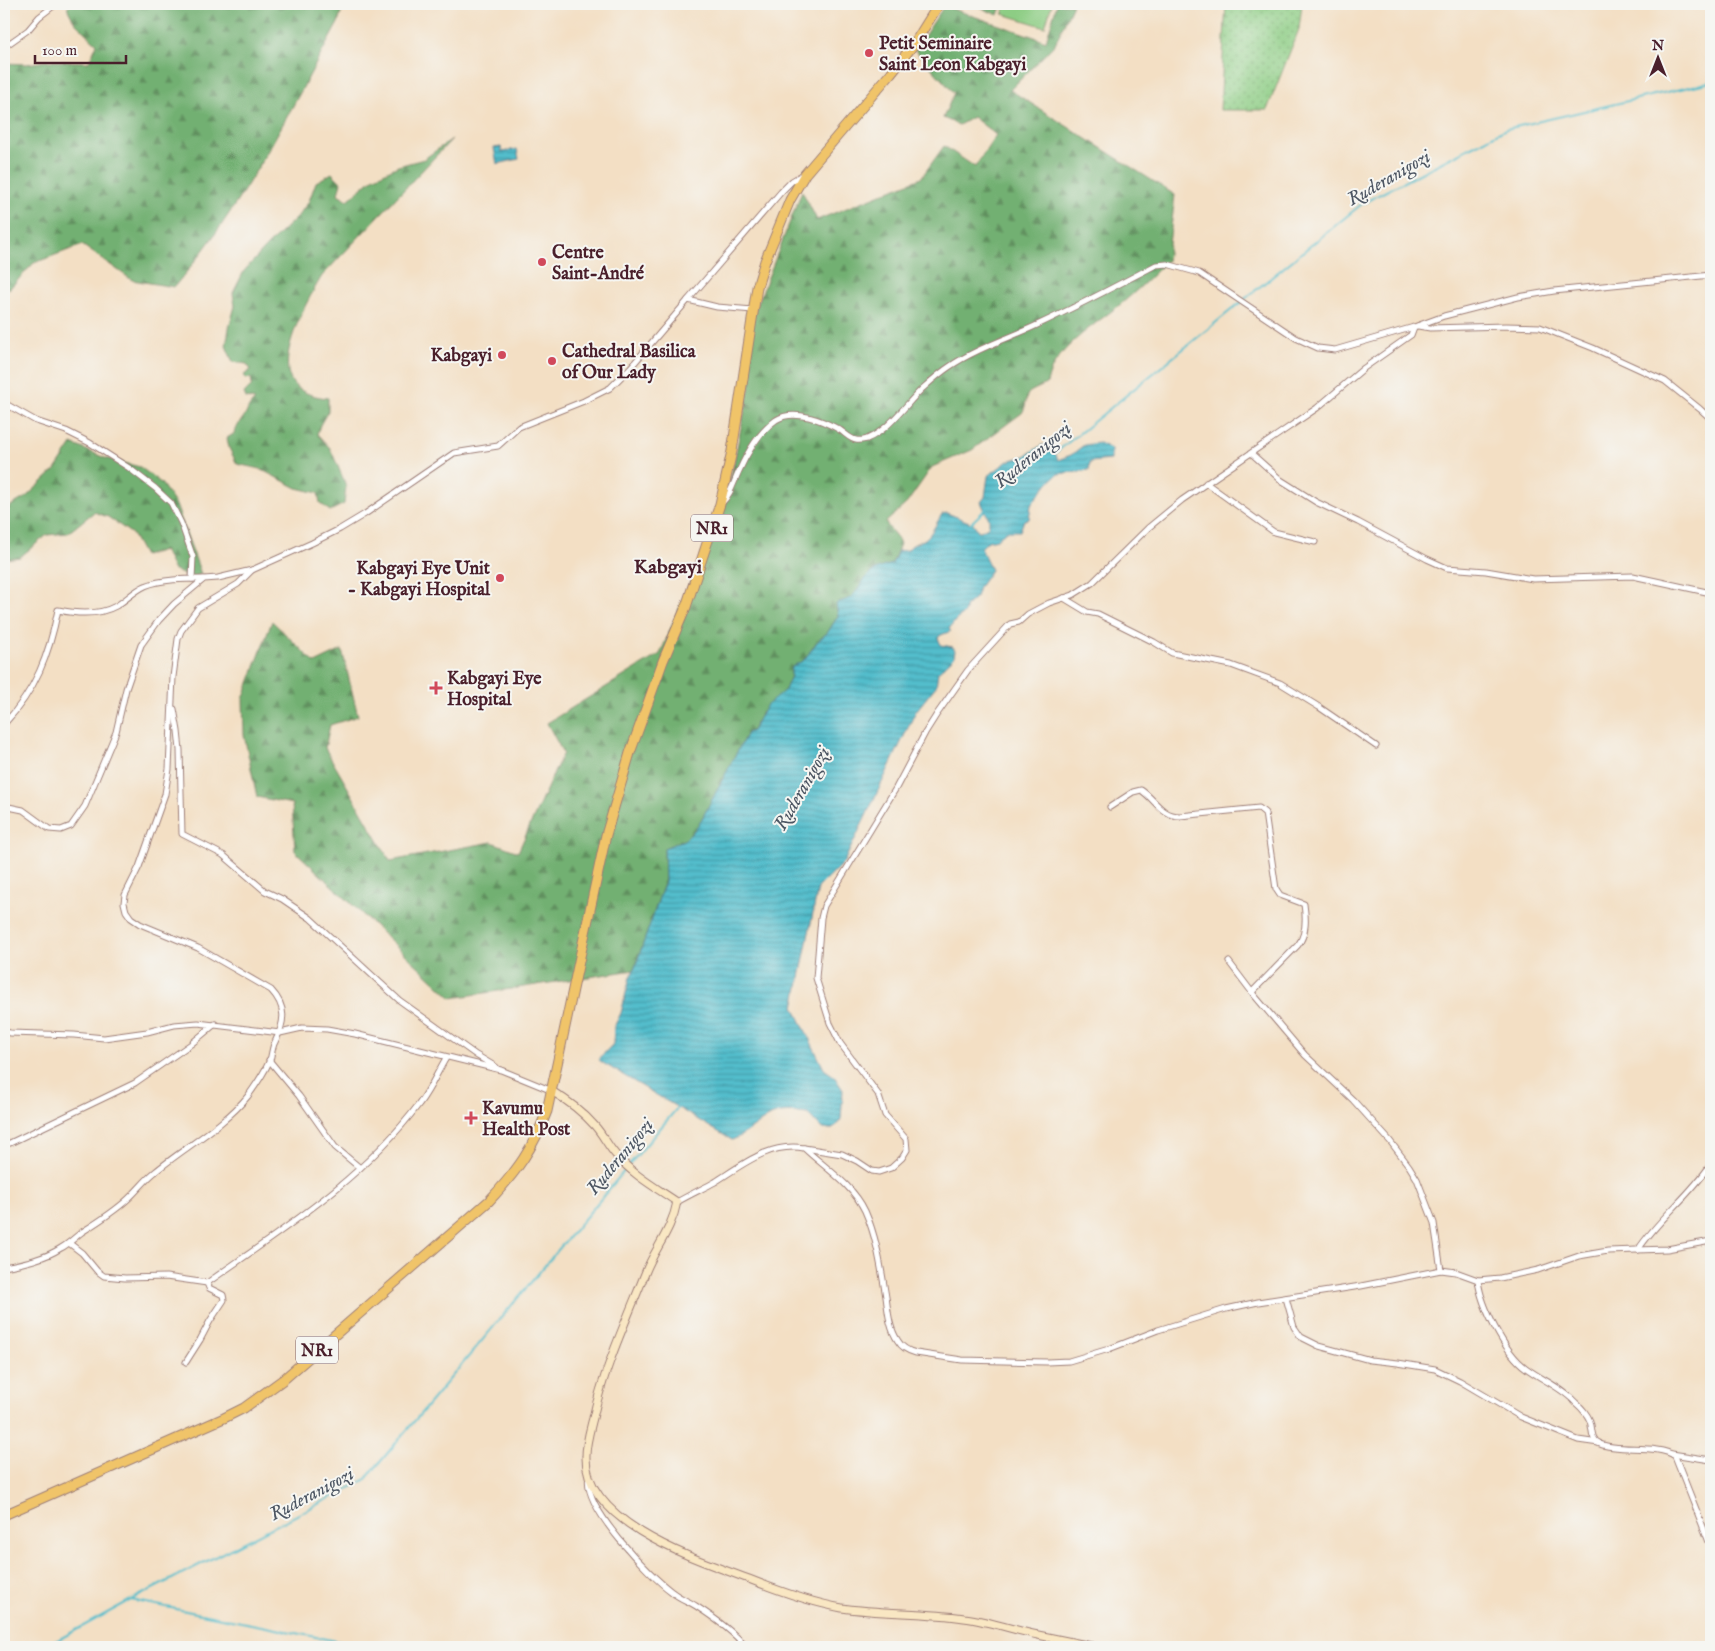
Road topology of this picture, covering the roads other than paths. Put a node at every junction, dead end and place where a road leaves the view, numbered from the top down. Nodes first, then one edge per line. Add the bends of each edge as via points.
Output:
1 (56, 4) edge
2 (939, 4) edge
3 (4, 47) edge
4 (805, 174) junction
5 (1711, 275) edge
6 (688, 300) junction
7 (753, 310) junction
8 (1415, 326) junction
9 (4, 403) edge
10 (1711, 419) edge
11 (1252, 454) junction
12 (1206, 483) junction
13 (720, 504) junction
14 (1315, 542) dead end
15 (252, 570) junction
16 (192, 579) junction
17 (204, 579) junction
18 (1711, 593) edge
19 (1064, 598) junction
20 (172, 704) junction
21 (4, 724) edge
22 (1376, 746) dead end
23 (4, 806) edge
24 (1110, 807) dead end
25 (1229, 962) dead end
26 (1252, 992) junction
27 (215, 1024) junction
28 (4, 1031) edge
29 (280, 1033) junction
30 (446, 1058) junction
31 (270, 1060) junction
32 (501, 1070) junction
33 (550, 1090) junction
34 (4, 1144) edge
35 (804, 1148) junction
36 (1711, 1164) edge
37 (360, 1168) junction
38 (677, 1202) junction
39 (1711, 1241) edge
40 (69, 1243) junction
41 (1638, 1250) junction
42 (4, 1267) edge
43 (1441, 1270) junction
44 (1478, 1280) junction
45 (207, 1283) junction
46 (1286, 1298) junction
47 (186, 1362) dead end
48 (1599, 1443) junction
49 (1672, 1454) junction
50 (1711, 1460) edge
51 (589, 1475) junction
52 (4, 1515) edge
53 (1711, 1547) edge
54 (746, 1647) edge
55 (1096, 1647) edge

1 - 3 street
2 - 4 highway, NR1 via 914,44
4 - 6 street via 781,192
4 - 7 highway, NR1 via 790,200 765,261
5 - 8 street via 1518,297
6 - 7 street via 717,307
6 - 15 street via 610,388 520,427 498,446 454,453 340,530
7 - 13 highway, NR1 via 732,451
8 - 10 street via 1540,327 1665,382
8 - 11 street via 1411,335
8 - 13 street via 1335,350 1318,348 1301,341 1199,273 1167,264 1156,265 950,366 898,415 864,440 852,439 834,427 810,418 798,415 780,418 754,443 730,493
9 - 16 street via 36,421 90,443 155,488 171,503 181,523 193,557
11 - 12 street
11 - 18 street via 1281,480 1303,494 1447,568 1532,578 1632,576
12 - 14 street via 1274,532
12 - 19 street via 1148,528 1092,583
13 - 33 highway, NR1 via 616,800
15 - 17 street
15 - 20 street via 238,584 198,608 181,631
16 - 17 street
16 - 21 street via 147,586 103,611 77,614 58,610 42,669
17 - 23 street via 174,604 141,645 116,732 76,820 66,828 53,830 23,810
19 - 22 street via 1172,653 1231,665 1280,683
19 - 35 street via 1049,602 1010,624 968,670 924,733 896,788 824,906 816,978 830,1023 840,1043 878,1094 885,1115 906,1139 907,1150 891,1168 879,1172 842,1154
20 - 29 street via 165,794 125,896 126,911 140,924 198,948 271,990 282,1006
20 - 32 street via 180,750 182,834 223,855 265,891 282,898 304,914 399,1000
24 - 26 street via 1142,790 1170,816 1259,808 1265,813 1276,889 1280,896 1304,904 1304,929 1298,945
25 - 26 street
26 - 43 street via 1305,1055 1378,1127 1409,1166 1434,1223
27 - 28 street via 186,1023 104,1038
27 - 29 street
27 - 34 street via 135,1083
29 - 30 street via 302,1028 342,1031
29 - 31 street
30 - 32 street
30 - 37 street via 420,1103
31 - 37 street via 335,1147
31 - 40 street via 249,1095 234,1111 153,1174 110,1214
32 - 33 street
33 - 38 street via 579,1110 638,1177
33 - 52 highway, NR1 via 538,1134 518,1169 502,1187 284,1379 244,1408 224,1418
35 - 38 street via 775,1149 755,1157
35 - 46 street via 846,1184 865,1212 875,1240 893,1331 909,1352 962,1360 1069,1361 1226,1309
36 - 41 street
37 - 45 street via 336,1190
38 - 51 street via 674,1217 646,1272 602,1384 586,1455
39 - 41 street via 1667,1249
40 - 42 street via 42,1257
40 - 45 street via 82,1252 97,1271 108,1277 166,1277
41 - 44 street via 1579,1256 1522,1275
43 - 44 street
43 - 46 street
44 - 48 street via 1483,1301 1514,1355 1526,1368 1575,1401 1586,1414 1592,1436
45 - 47 street via 209,1288 223,1295 224,1300
46 - 48 street via 1294,1327 1301,1336 1319,1346 1370,1360 1434,1369 1521,1417 1578,1440
48 - 49 street
49 - 50 street
49 - 53 street via 1679,1464
51 - 54 street via 587,1482 603,1518 631,1553 673,1593 696,1606
51 - 55 street via 606,1503 633,1527 698,1561 777,1591 842,1608 965,1618

